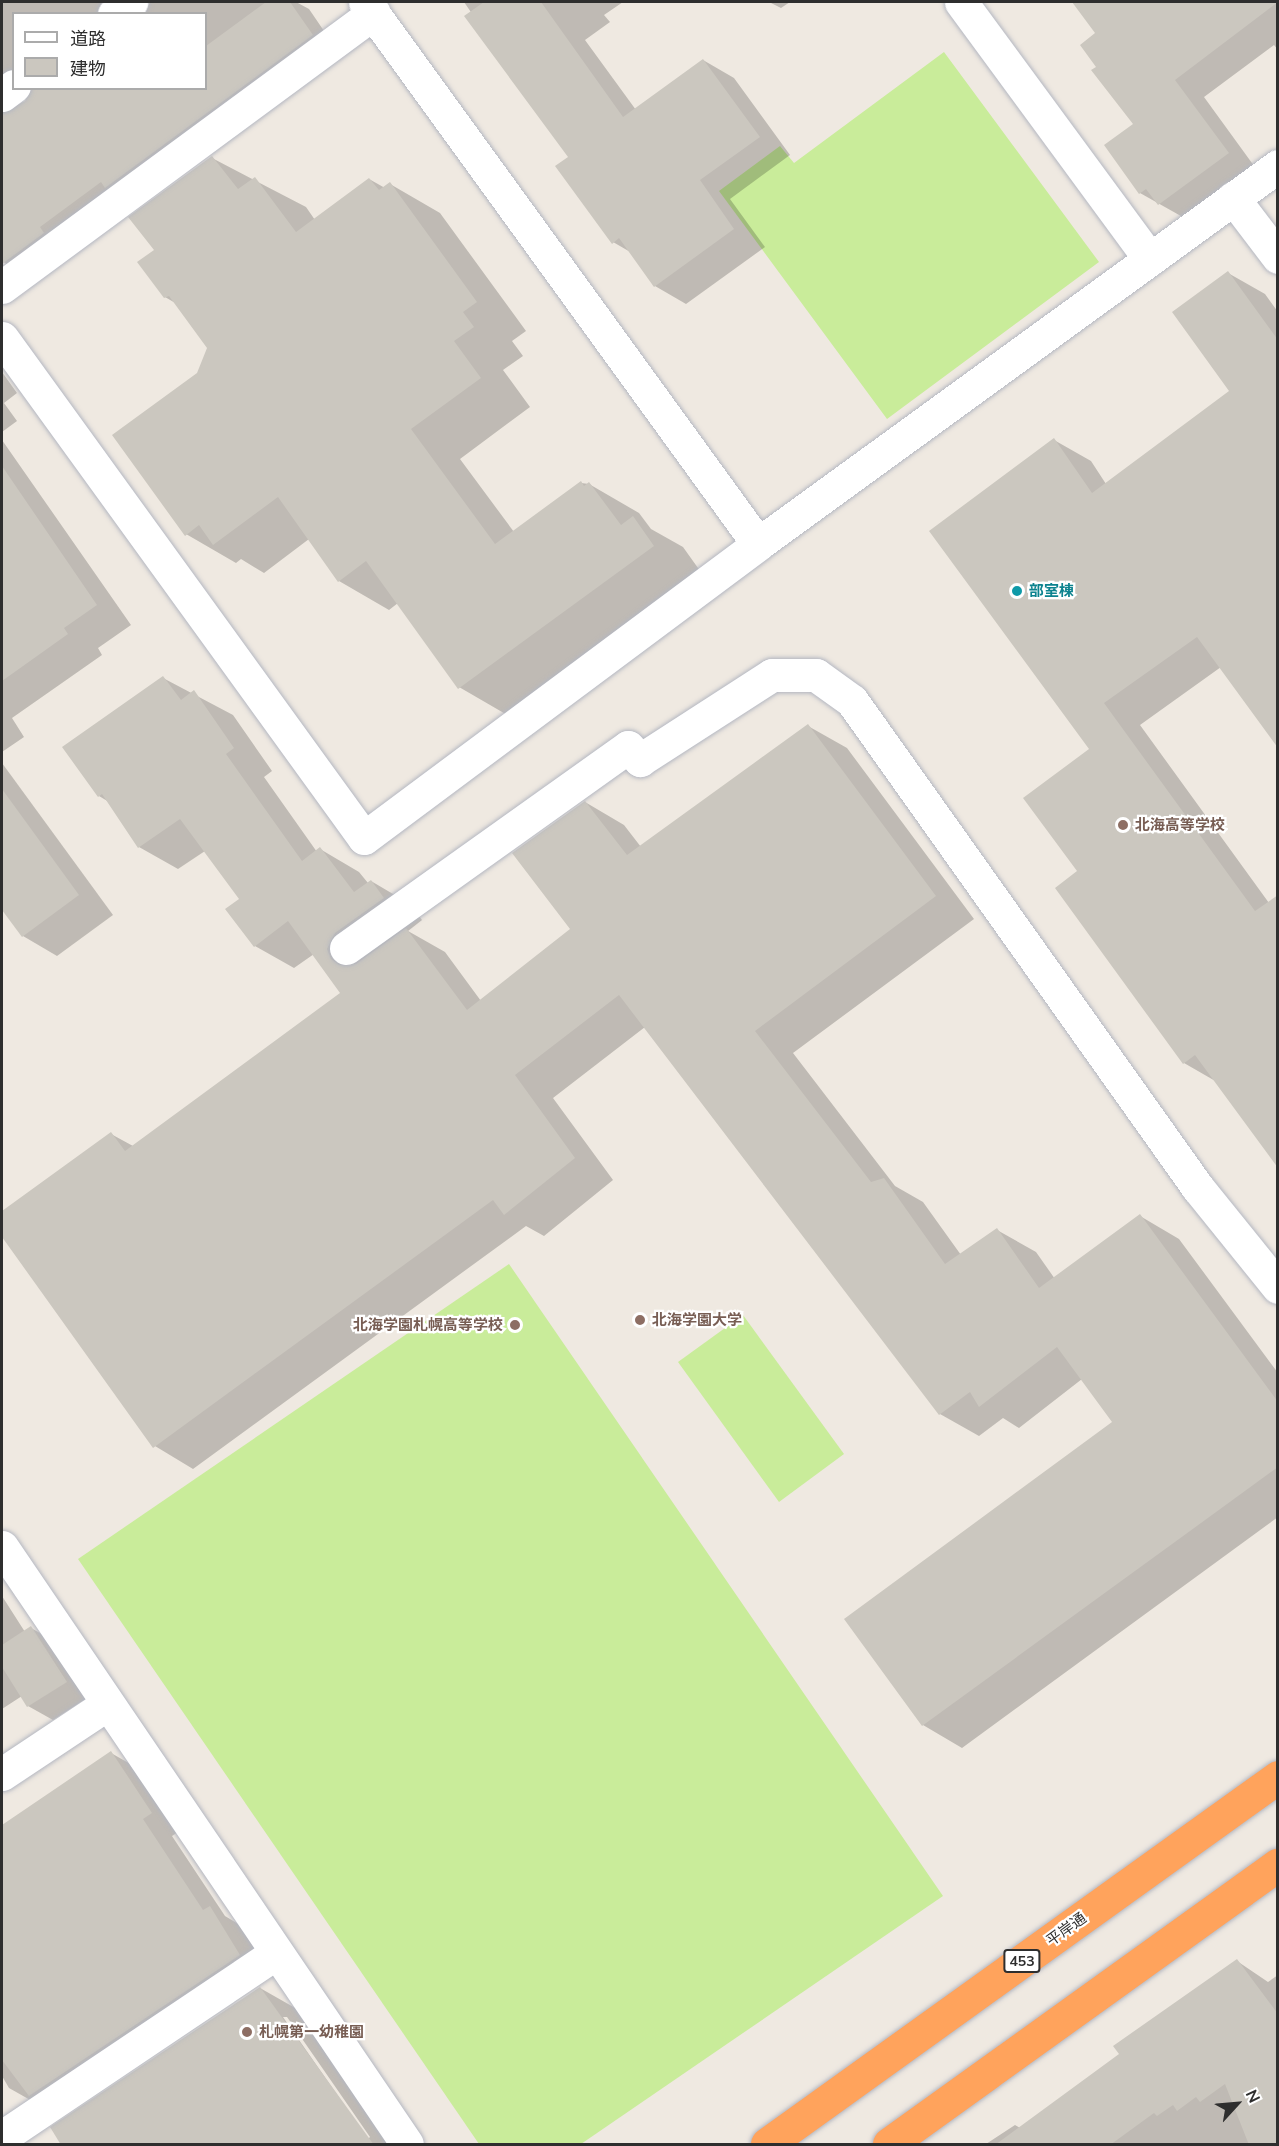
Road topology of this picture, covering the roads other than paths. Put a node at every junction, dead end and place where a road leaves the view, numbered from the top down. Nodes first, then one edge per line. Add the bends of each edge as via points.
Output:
1 (131, 2) edge
2 (961, 2) edge
3 (369, 7) edge
4 (117, 12) edge
5 (1278, 166) edge
6 (1233, 198) junction
7 (1278, 257) edge
8 (1150, 260) junction
9 (2, 287) edge
10 (2, 338) edge
11 (758, 544) junction
12 (346, 948) dead end
13 (1278, 1287) edge
14 (2, 1547) edge
15 (106, 1705) junction
16 (2, 1774) edge
17 (1278, 1777) edge
18 (1278, 1864) edge
19 (276, 1953) junction
20 (2, 2137) edge
21 (6, 2145) edge
22 (406, 2145) edge
23 (767, 2145) edge
24 (889, 2145) edge

1 - 4 street
2 - 8 street
3 - 9 street
3 - 11 street
5 - 6 street
6 - 7 street
6 - 8 street
8 - 11 street
10 - 11 street via 364,838
12 - 13 street via 628,747 640,760 772,675 816,675 852,701 1198,1188
14 - 15 street
15 - 16 street
15 - 19 street
17 - 23 highway, 平岸通 / 453
18 - 24 highway
19 - 20 street
19 - 22 street
20 - 21 street

